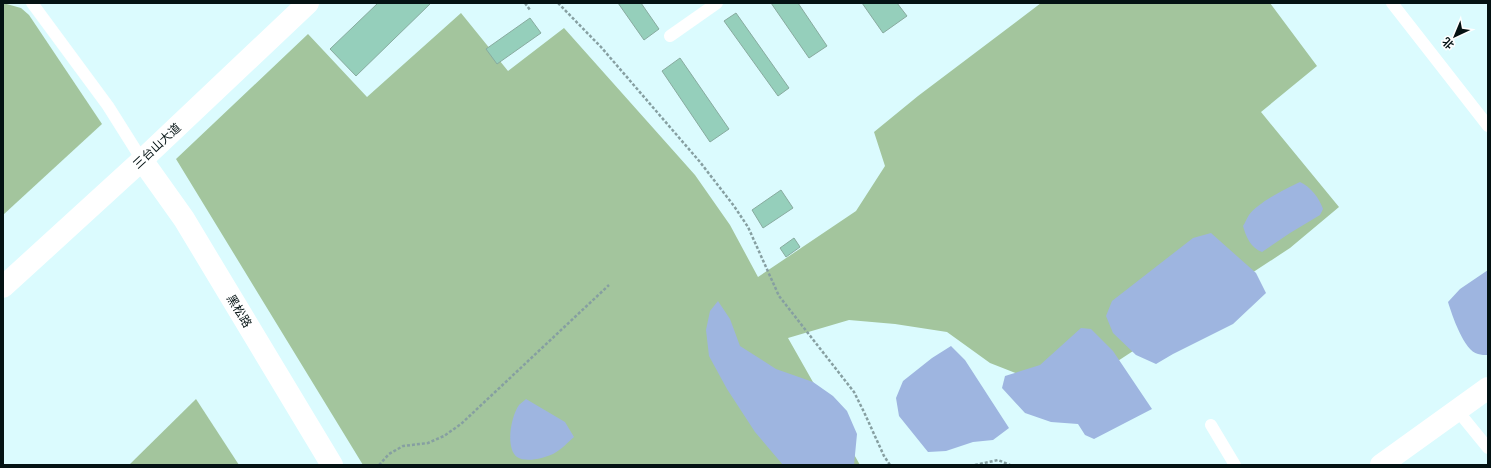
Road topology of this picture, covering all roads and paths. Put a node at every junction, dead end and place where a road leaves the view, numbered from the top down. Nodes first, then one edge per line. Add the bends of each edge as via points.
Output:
1 (32, 3) edge
2 (308, 3) edge
3 (525, 3) edge
4 (558, 3) edge
5 (717, 3) edge
6 (1392, 3) edge
7 (530, 10) dead end
8 (670, 36) dead end
9 (1488, 126) edge
10 (142, 160) junction
11 (609, 285) dead end
12 (3, 287) edge
13 (1488, 388) edge
14 (1457, 410) junction
15 (1211, 425) dead end
16 (1488, 448) edge
17 (332, 465) edge
18 (379, 465) edge
19 (890, 465) edge
20 (975, 465) edge
21 (1010, 465) edge
22 (1235, 465) edge
23 (1381, 465) edge

1 - 10 lane via 108,106
2 - 10 street, 三台山大道
3 - 7 path
4 - 19 path via 601,47 700,162 734,206 748,227 779,296 854,392
5 - 8 lane
6 - 9 lane
10 - 12 street, 三台山大道
10 - 17 street, 黑松路 via 184,219
11 - 18 path via 461,424 428,444 403,446 389,454
13 - 14 street
14 - 16 lane
14 - 23 street
15 - 22 lane
20 - 21 path via 998,460

